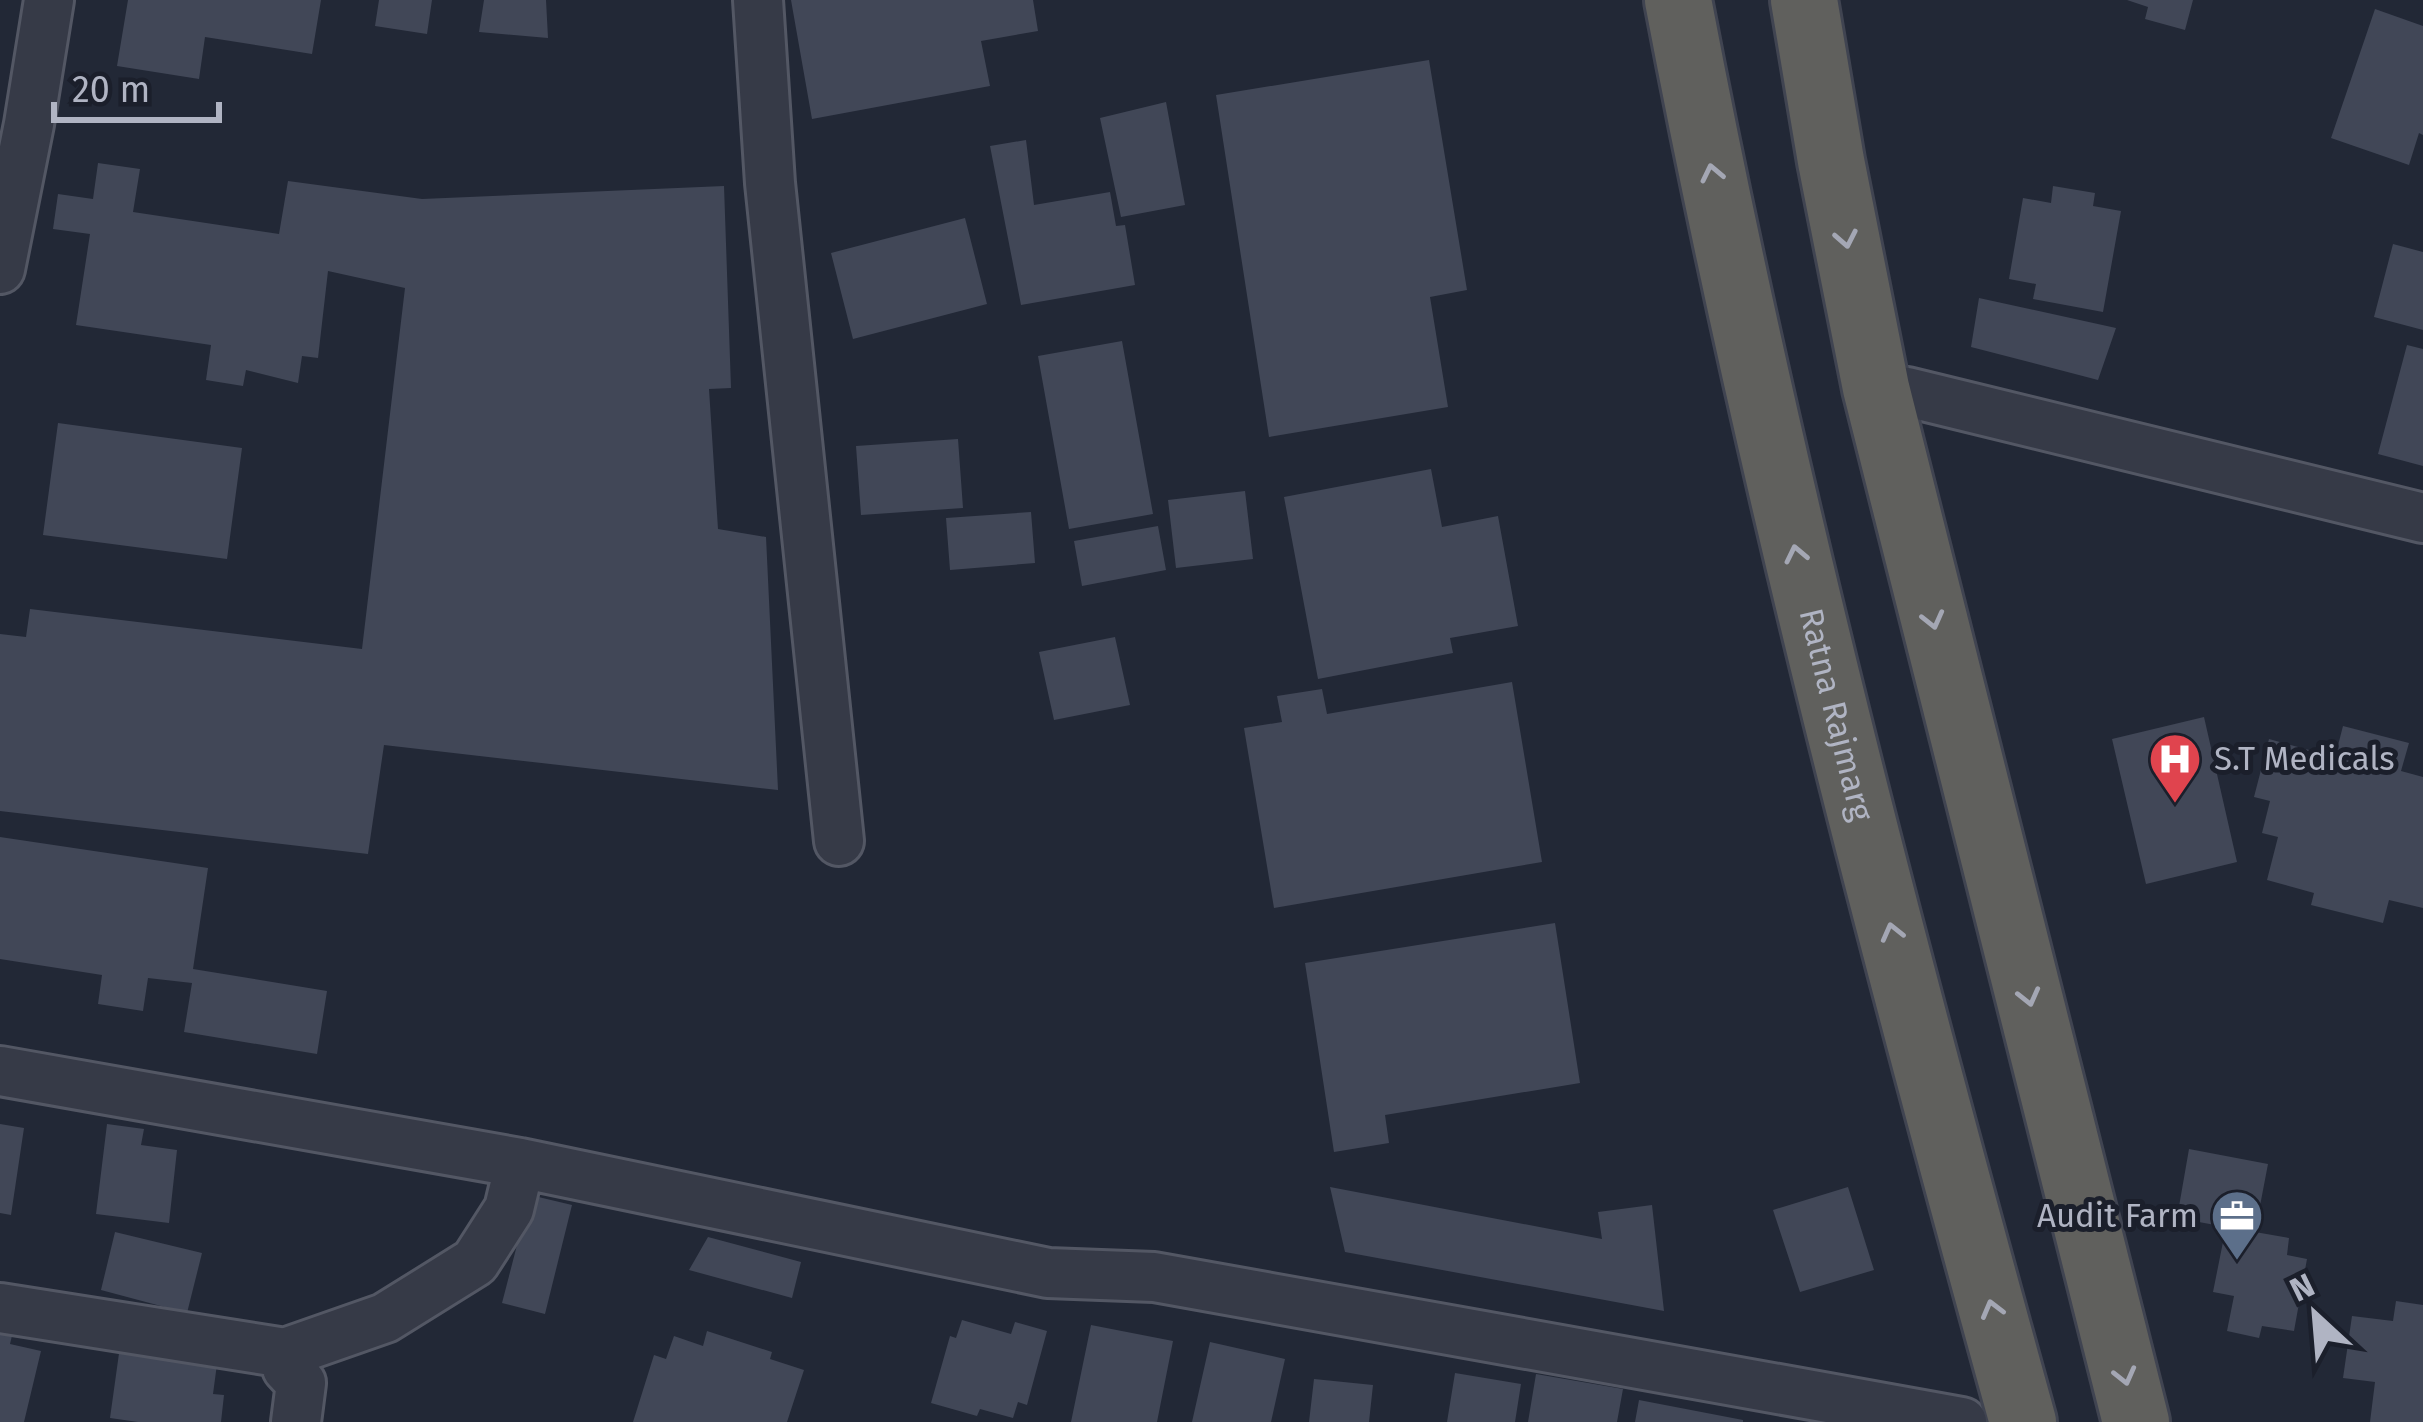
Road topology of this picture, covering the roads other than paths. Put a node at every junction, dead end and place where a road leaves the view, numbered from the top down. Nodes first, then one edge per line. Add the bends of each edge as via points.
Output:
1 (49, 0) edge
2 (758, 0) edge
3 (1678, 0) edge
4 (1804, 0) edge
5 (0, 269) edge
6 (1876, 388) junction
7 (2423, 518) edge
8 (839, 842) dead end
9 (0, 1071) edge
10 (520, 1163) junction
11 (0, 1308) edge
12 (285, 1353) junction
13 (296, 1422) edge
14 (1962, 1422) edge
15 (2023, 1422) edge
16 (2136, 1422) edge

1 - 5 street
2 - 8 street
15 -> 3 highway, Ratna Rajmarg via 1802,586
4 -> 6 highway
6 - 7 street
6 -> 16 highway
9 - 10 street
10 - 12 street via 509,1209 475,1262 385,1318
10 - 14 street via 1048,1273 1154,1277
11 - 12 street
12 - 13 street via 301,1383

